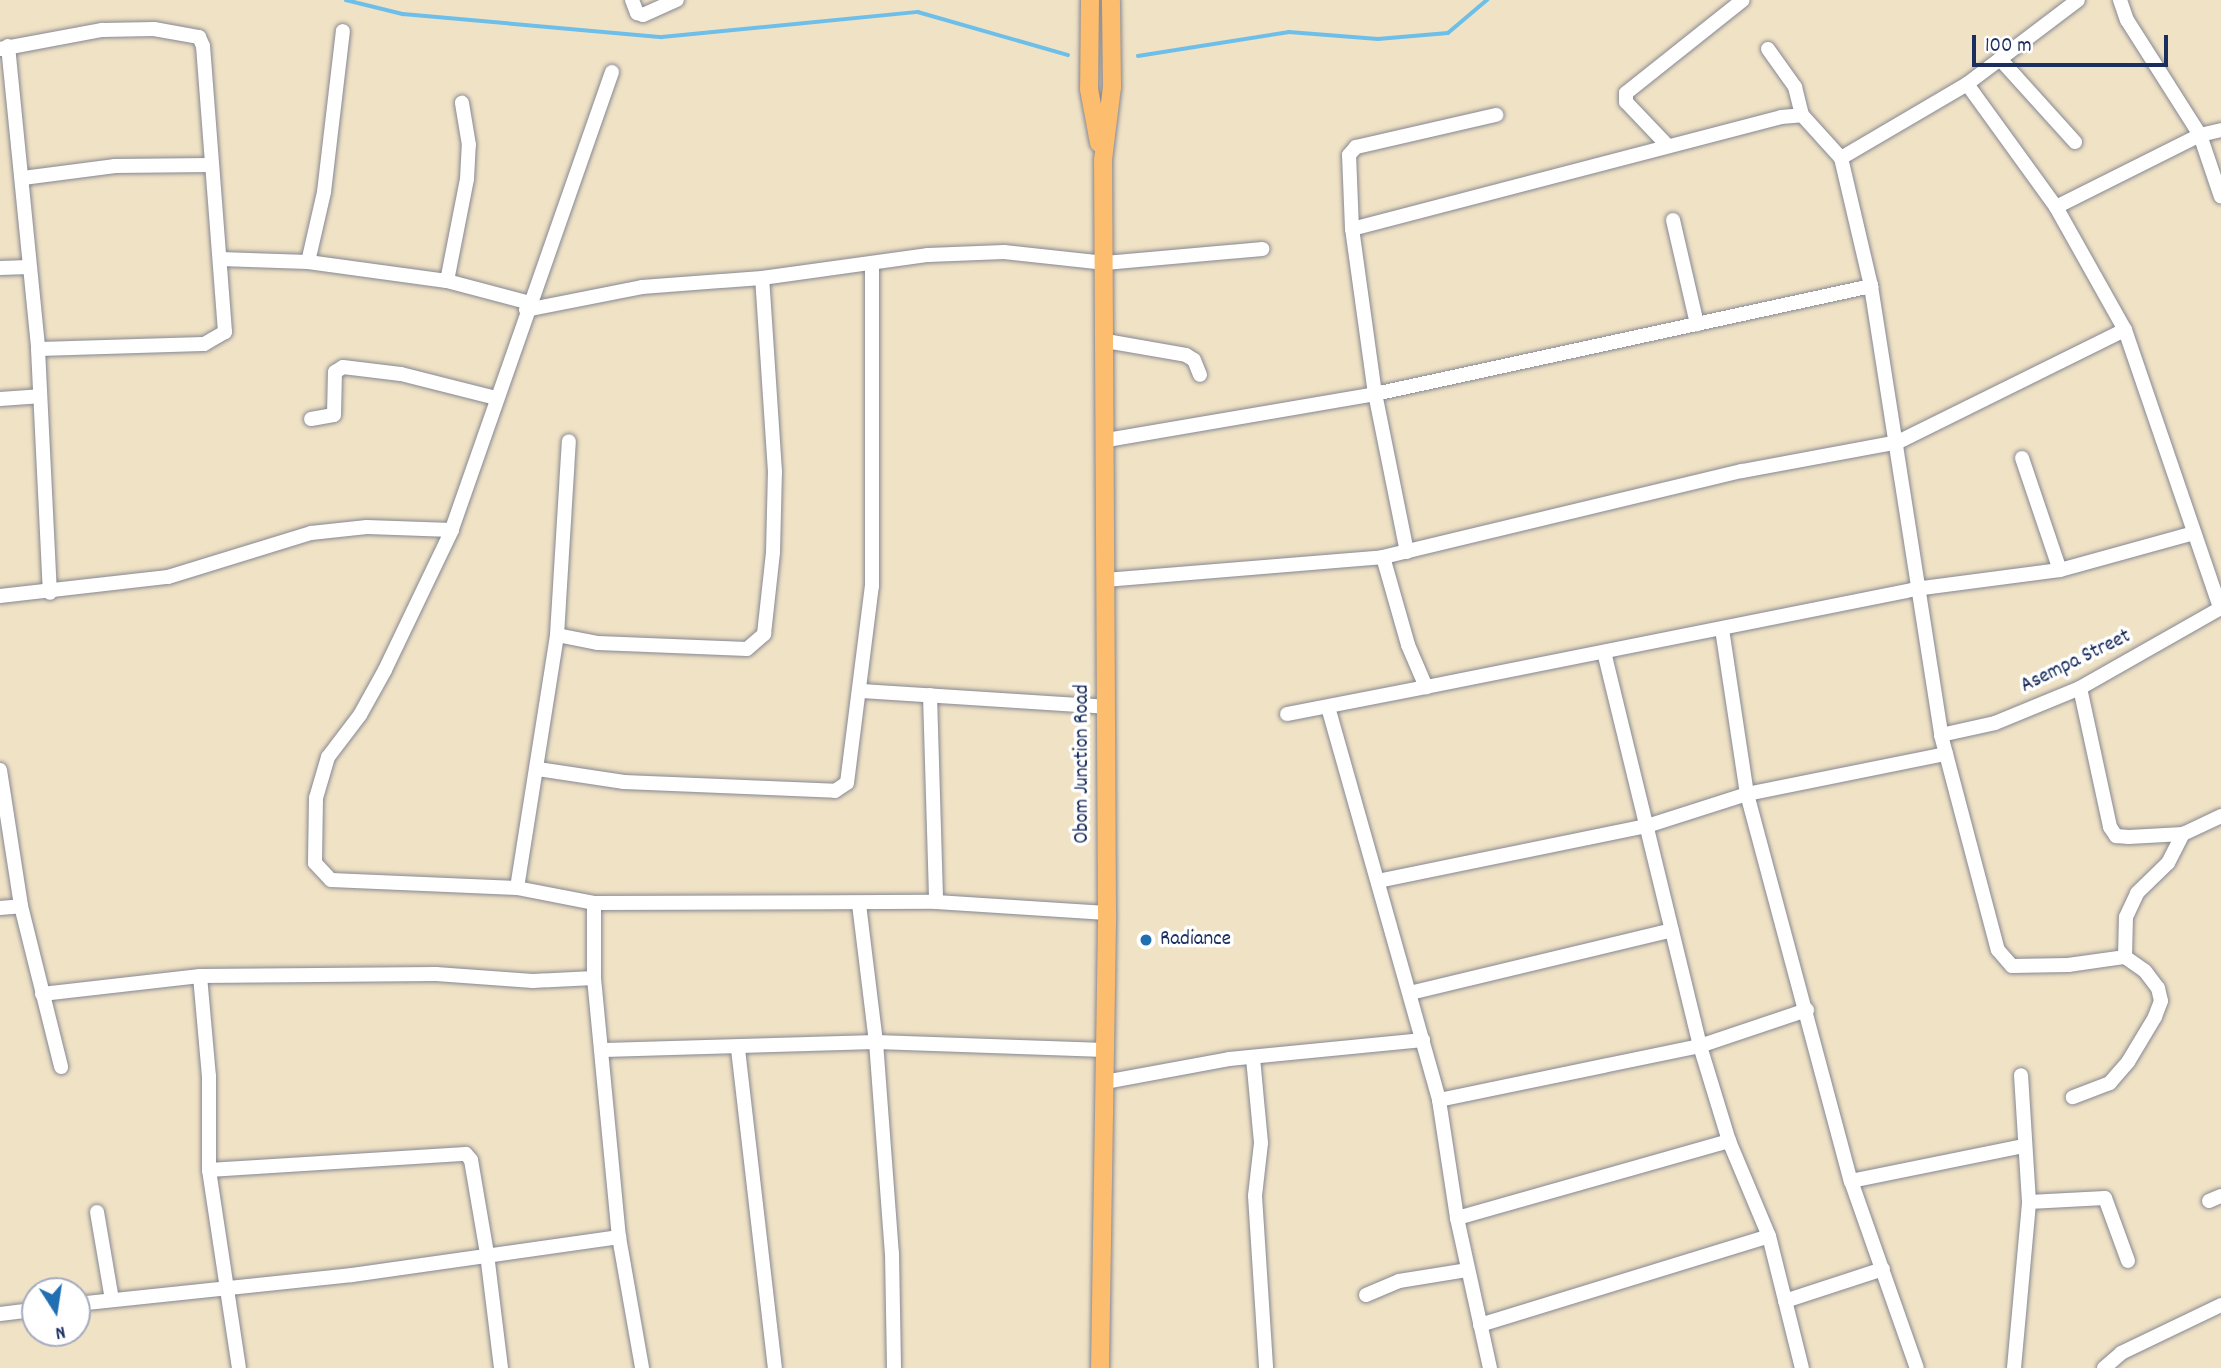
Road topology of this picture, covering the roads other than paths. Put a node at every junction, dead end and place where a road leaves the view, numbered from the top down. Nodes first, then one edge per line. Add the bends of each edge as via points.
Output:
1 (632, 0) edge
2 (677, 0) edge
3 (1090, 0) edge
4 (1111, 0) edge
5 (1743, 0) edge
6 (2078, 0) edge
7 (2120, 0) edge
8 (343, 31) dead end
9 (4, 48) edge
10 (1768, 49) dead end
11 (2000, 59) junction
12 (612, 72) dead end
13 (1967, 84) junction
14 (463, 103) dead end
15 (1496, 115) dead end
16 (1802, 115) junction
17 (2221, 130) edge
18 (2200, 135) junction
19 (2075, 142) dead end
20 (1667, 145) junction
21 (1841, 158) junction
22 (1103, 160) junction
23 (209, 165) junction
24 (23, 178) junction
25 (2221, 197) edge
26 (2056, 207) junction
27 (1673, 220) dead end
28 (1352, 229) junction
29 (1262, 249) dead end
30 (220, 259) junction
31 (308, 262) junction
32 (1105, 262) junction
33 (872, 263) junction
34 (29, 267) junction
35 (0, 268) edge
36 (762, 278) junction
37 (447, 281) junction
38 (1871, 286) junction
39 (528, 306) junction
40 (1697, 324) junction
41 (2125, 330) junction
42 (1106, 341) junction
43 (38, 349) junction
44 (1200, 374) dead end
45 (1375, 394) junction
46 (38, 396) junction
47 (496, 398) junction
48 (0, 399) edge
49 (311, 419) dead end
50 (1107, 440) junction
51 (569, 441) dead end
52 (1898, 442) junction
53 (2022, 458) dead end
54 (452, 530) junction
55 (2194, 533) junction
56 (1407, 552) junction
57 (1383, 557) junction
58 (2060, 570) junction
59 (1106, 580) junction
60 (1915, 589) junction
61 (50, 593) junction
62 (0, 596) edge
63 (2221, 608) edge
64 (1722, 629) junction
65 (556, 635) junction
66 (1604, 652) junction
67 (1426, 687) junction
68 (2080, 688) junction
69 (861, 691) junction
70 (930, 695) junction
71 (1106, 707) junction
72 (1328, 707) junction
73 (1287, 714) dead end
74 (1941, 735) junction
75 (1946, 754) junction
76 (538, 769) junction
77 (0, 770) edge
78 (1747, 794) junction
79 (2221, 816) edge
80 (1647, 826) junction
81 (2183, 834) junction
82 (1378, 881) junction
83 (517, 888) junction
84 (936, 902) junction
85 (594, 903) junction
86 (859, 904) junction
87 (21, 906) junction
88 (0, 908) edge
89 (1107, 913) junction
90 (1672, 930) junction
91 (2125, 957) junction
92 (200, 976) junction
93 (594, 978) junction
94 (1410, 993) junction
95 (42, 994) junction
96 (1807, 1010) junction
97 (1423, 1040) junction
98 (876, 1042) junction
99 (1700, 1046) junction
100 (604, 1049) junction
101 (738, 1049) junction
102 (1105, 1050) junction
103 (1253, 1058) junction
104 (61, 1067) dead end
105 (2021, 1075) dead end
106 (1105, 1082) junction
107 (2073, 1097) dead end
108 (1439, 1100) junction
109 (1729, 1141) junction
110 (2023, 1146) junction
111 (209, 1170) junction
112 (1851, 1181) junction
113 (2029, 1202) junction
114 (97, 1212) dead end
115 (1457, 1218) junction
116 (1769, 1236) junction
117 (619, 1237) junction
118 (487, 1254) junction
119 (2128, 1261) dead end
120 (1883, 1269) junction
121 (1468, 1270) junction
122 (225, 1288) junction
123 (1366, 1295) dead end
124 (112, 1300) junction
125 (1785, 1301) junction
126 (91, 1302) edge
127 (2221, 1305) edge
128 (21, 1312) edge
129 (0, 1314) edge
130 (1480, 1325) junction
131 (239, 1368) edge
132 (501, 1368) edge
133 (642, 1368) edge
134 (775, 1368) edge
135 (894, 1368) edge
136 (1100, 1368) edge
137 (1266, 1368) edge
138 (1490, 1368) edge
139 (1800, 1368) edge
140 (1917, 1368) edge
141 (2014, 1368) edge
142 (2104, 1368) edge

1 - 2 street via 637,13 643,15
3 - 22 main road, Obom Junction Road via 1089,89
4 - 22 main road, Obom Junction Road via 1112,88
5 - 20 street via 1626,93 1626,102
6 - 11 street
7 - 18 street via 2127,20
8 - 31 street via 324,192
9 - 23 street via 102,30 154,29 199,37
9 - 24 street
10 - 16 street via 1794,88
11 - 13 street
11 - 19 street
12 - 39 street
13 - 21 street
13 - 26 street
14 - 37 street via 469,145 467,179
15 - 28 street via 1356,147 1349,155
16 - 20 street via 1748,122
16 - 21 street
17 - 18 street
18 - 25 street
18 - 26 street
20 - 28 street
21 - 38 street
22 - 32 main road, Obom Junction Road
23 - 24 street via 115,166
23 - 30 street
24 - 34 street
26 - 41 street
27 - 40 street
28 - 45 street
29 - 32 street
30 - 31 street
30 - 43 street via 225,332 216,341
31 - 37 street
32 - 33 street via 1004,252
32 - 42 main road, Obom Junction Road
33 - 36 street
33 - 69 street via 872,586
34 - 35 street
34 - 43 street
36 - 39 street via 642,287
36 - 65 street via 775,472 774,552 764,634 747,649 598,643
37 - 39 street
38 - 40 street
38 - 52 street
39 - 47 street
40 - 45 street
41 - 52 street
41 - 55 street
42 - 44 street via 1186,355 1194,359
42 - 50 main road, Obom Junction Road
43 - 46 street
45 - 50 street
45 - 56 street
46 - 48 street
46 - 61 street
47 - 49 street via 401,374 343,367 335,372 334,415
47 - 54 street
50 - 59 main road, Obom Junction Road
51 - 65 street
52 - 56 street via 1742,471
52 - 60 street
53 - 58 street
54 - 61 street via 367,527 311,533 169,577
54 - 83 street via 385,670 360,715 328,757 316,798 315,863 331,880
55 - 58 street
55 - 63 street
56 - 57 street
57 - 59 street
57 - 67 street via 1408,645
58 - 60 street
59 - 71 main road, Obom Junction Road
60 - 64 street
60 - 74 street
61 - 62 street
63 - 68 street, Asempa Street
64 - 66 street
64 - 78 street
65 - 76 street
66 - 67 street
66 - 80 street
67 - 72 street
68 - 74 street, Asempa Street via 1995,723
68 - 81 street via 2110,827 2116,836
69 - 70 street
69 - 76 street via 846,783 835,791 624,782
70 - 71 street
70 - 84 street
71 - 89 main road, Obom Junction Road
72 - 73 street
72 - 82 street
74 - 75 street
75 - 78 street
75 - 91 street via 1998,950 2012,966
76 - 83 street
77 - 87 street
78 - 80 street
78 - 96 street
79 - 81 street
80 - 82 street
80 - 90 street
81 - 91 street via 2168,863 2137,893 2126,917
82 - 94 street
83 - 85 street
84 - 86 street
84 - 89 street
85 - 86 street
85 - 93 street
86 - 98 street
87 - 88 street
87 - 95 street
89 - 102 main road, Obom Junction Road
90 - 94 street
90 - 99 street
91 - 107 street via 2145,971 2161,1001 2110,1083
92 - 93 street
92 - 95 street
92 - 111 street via 209,1076
93 - 100 street
94 - 97 street
95 - 104 street
96 - 99 street
96 - 112 street
97 - 103 street
97 - 108 street
98 - 101 street
98 - 102 street
98 - 135 street via 892,1253
99 - 108 street
99 - 109 street
100 - 101 street
100 - 117 street
101 - 134 street
102 - 106 main road, Obom Junction Road
103 - 106 street
103 - 137 street via 1261,1143 1255,1196
105 - 110 street
106 - 136 main road, Obom Junction Road
108 - 115 street
109 - 115 street
109 - 116 street
110 - 112 street
110 - 113 street
111 - 118 street via 466,1153
111 - 122 street
112 - 120 street
113 - 119 street via 2105,1198
113 - 141 street
114 - 124 street
115 - 121 street
116 - 125 street
116 - 130 street
117 - 118 street
117 - 133 street
118 - 122 street
118 - 132 street
120 - 125 street
120 - 140 street
121 - 123 street via 1399,1281
121 - 130 street
122 - 124 street
122 - 131 street
124 - 126 street
125 - 139 street
127 - 142 street via 2121,1353
128 - 129 street
130 - 138 street

